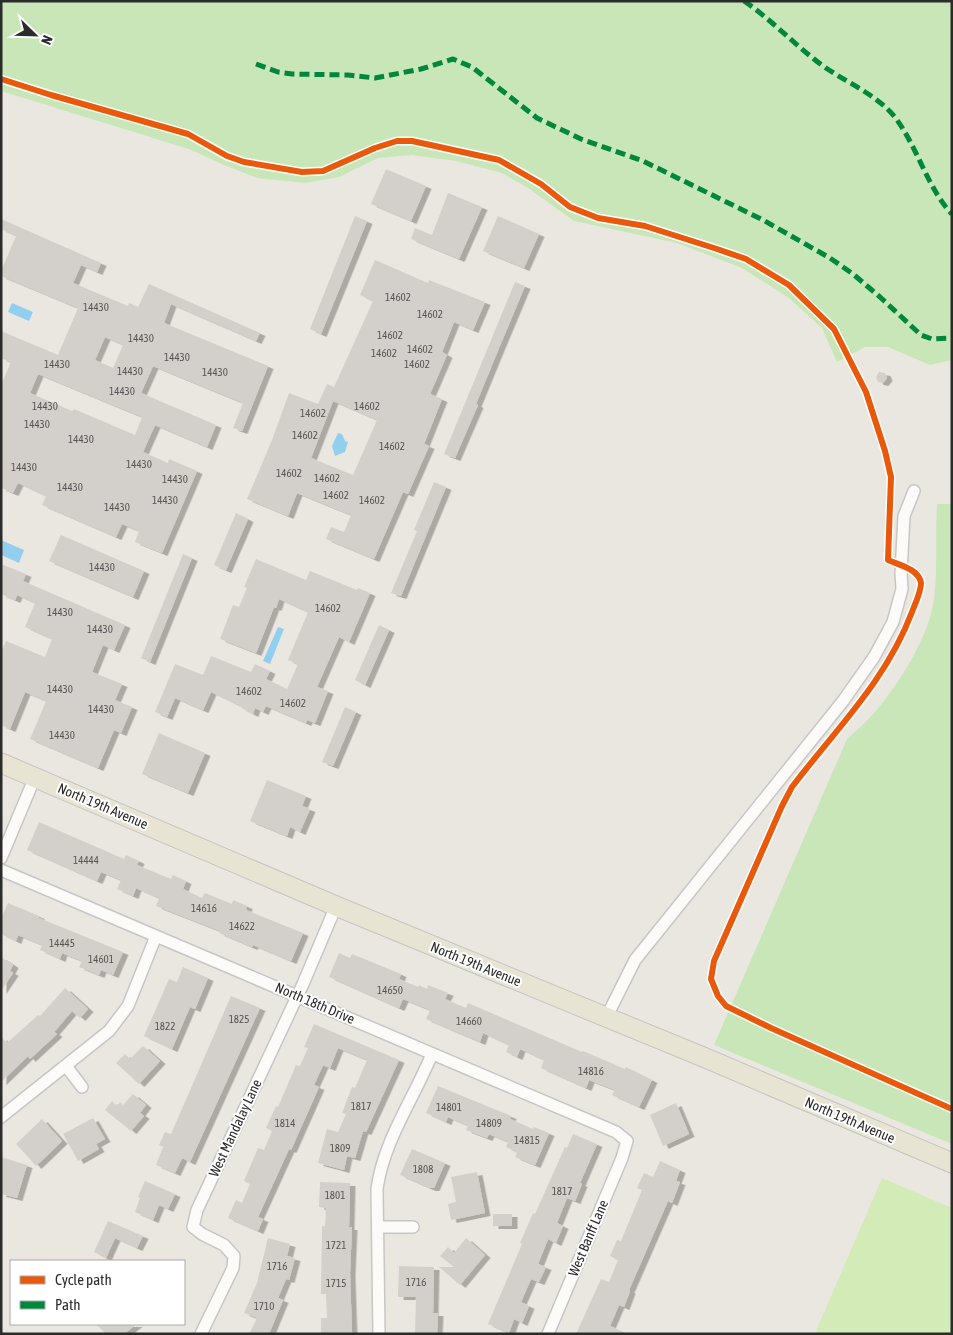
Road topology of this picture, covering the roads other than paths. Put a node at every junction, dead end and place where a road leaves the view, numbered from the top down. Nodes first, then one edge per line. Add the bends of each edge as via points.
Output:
1 (914, 491) dead end
2 (1, 762) edge
3 (35, 777) junction
4 (1, 858) edge
5 (1, 870) edge
6 (336, 906) junction
7 (156, 936) junction
8 (297, 996) junction
9 (606, 1018) junction
10 (432, 1054) junction
11 (66, 1066) junction
12 (82, 1088) dead end
13 (1, 1117) edge
14 (627, 1141) joint
15 (952, 1163) edge
16 (378, 1227) junction
17 (413, 1227) dead end
18 (201, 1334) edge
19 (379, 1334) edge
20 (548, 1334) edge

1 - 9 street via 904,516 902,589 893,622 874,657 843,701 635,960
2 - 3 main road, North 19th Avenue
3 - 4 street
3 - 6 main road, North 19th Avenue
5 - 7 street, North 18th Drive
6 - 8 street, West Mandalay Lane
6 - 9 main road, North 19th Avenue
7 - 8 street, North 18th Drive
7 - 11 street via 128,1006 109,1031
8 - 10 street, North 18th Drive
8 - 18 street, West Mandalay Lane via 193,1227 224,1245 234,1256 233,1268
9 - 15 main road, North 19th Avenue
10 - 14 street, North 18th Drive via 616,1132
10 - 16 street via 383,1160 377,1190
11 - 12 street
11 - 13 street
14 - 20 street, West Banff Lane
16 - 17 street
16 - 19 street

